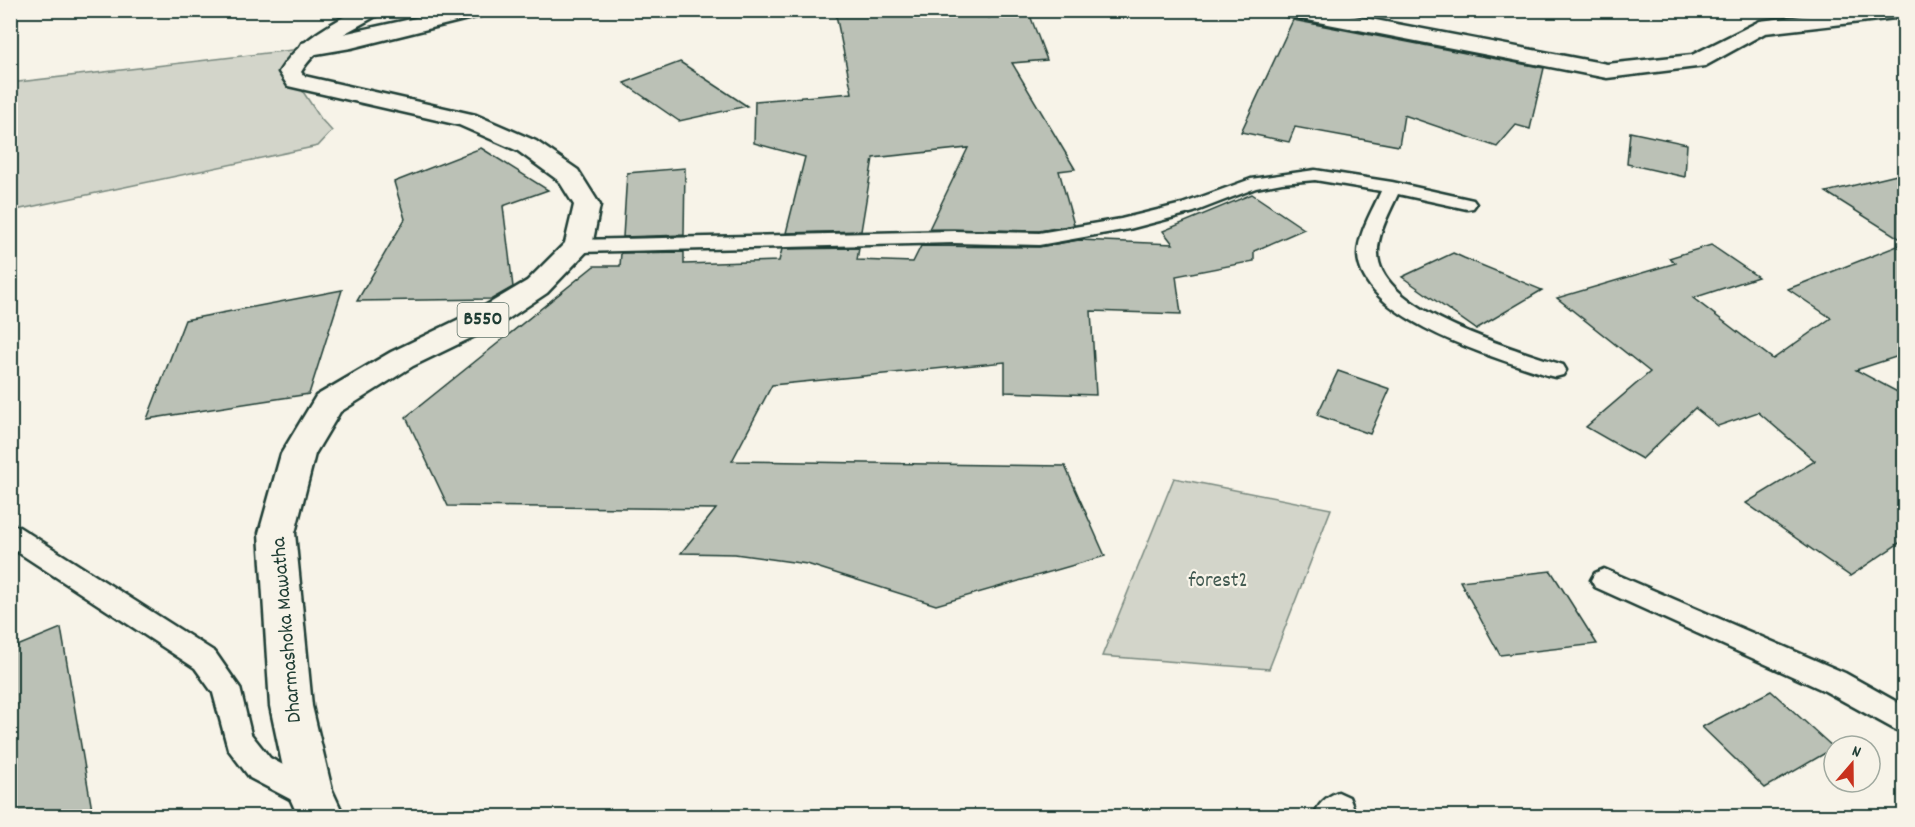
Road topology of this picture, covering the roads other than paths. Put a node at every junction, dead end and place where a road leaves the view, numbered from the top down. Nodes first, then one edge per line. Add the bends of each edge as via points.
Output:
1 (372, 10) edge
2 (481, 10) edge
3 (1287, 10) edge
4 (1905, 11) edge
5 (310, 48) junction
6 (1392, 187) junction
7 (1467, 204) dead end
8 (579, 246) junction
9 (1555, 370) dead end
10 (10, 534) edge
11 (1604, 580) dead end
12 (1905, 720) edge
13 (316, 806) edge

1 - 5 main road
2 - 5 main road
3 - 4 main road via 1607,71 1697,61 1760,27
5 - 8 main road via 294,62 290,72 296,81 467,120 527,146 569,176 587,205
6 - 7 lane
6 - 8 lane via 1314,175 1282,178 1122,225 1039,239 954,237
6 - 9 lane via 1374,230 1368,258 1377,284 1420,317 1458,337
8 - 13 main road, Dharmashoka Mawatha / B550 via 537,287 491,316 402,359 328,404 298,454 277,533 291,706
10 - 13 lane via 205,660 226,688 238,740 260,768
11 - 12 lane via 1835,682

